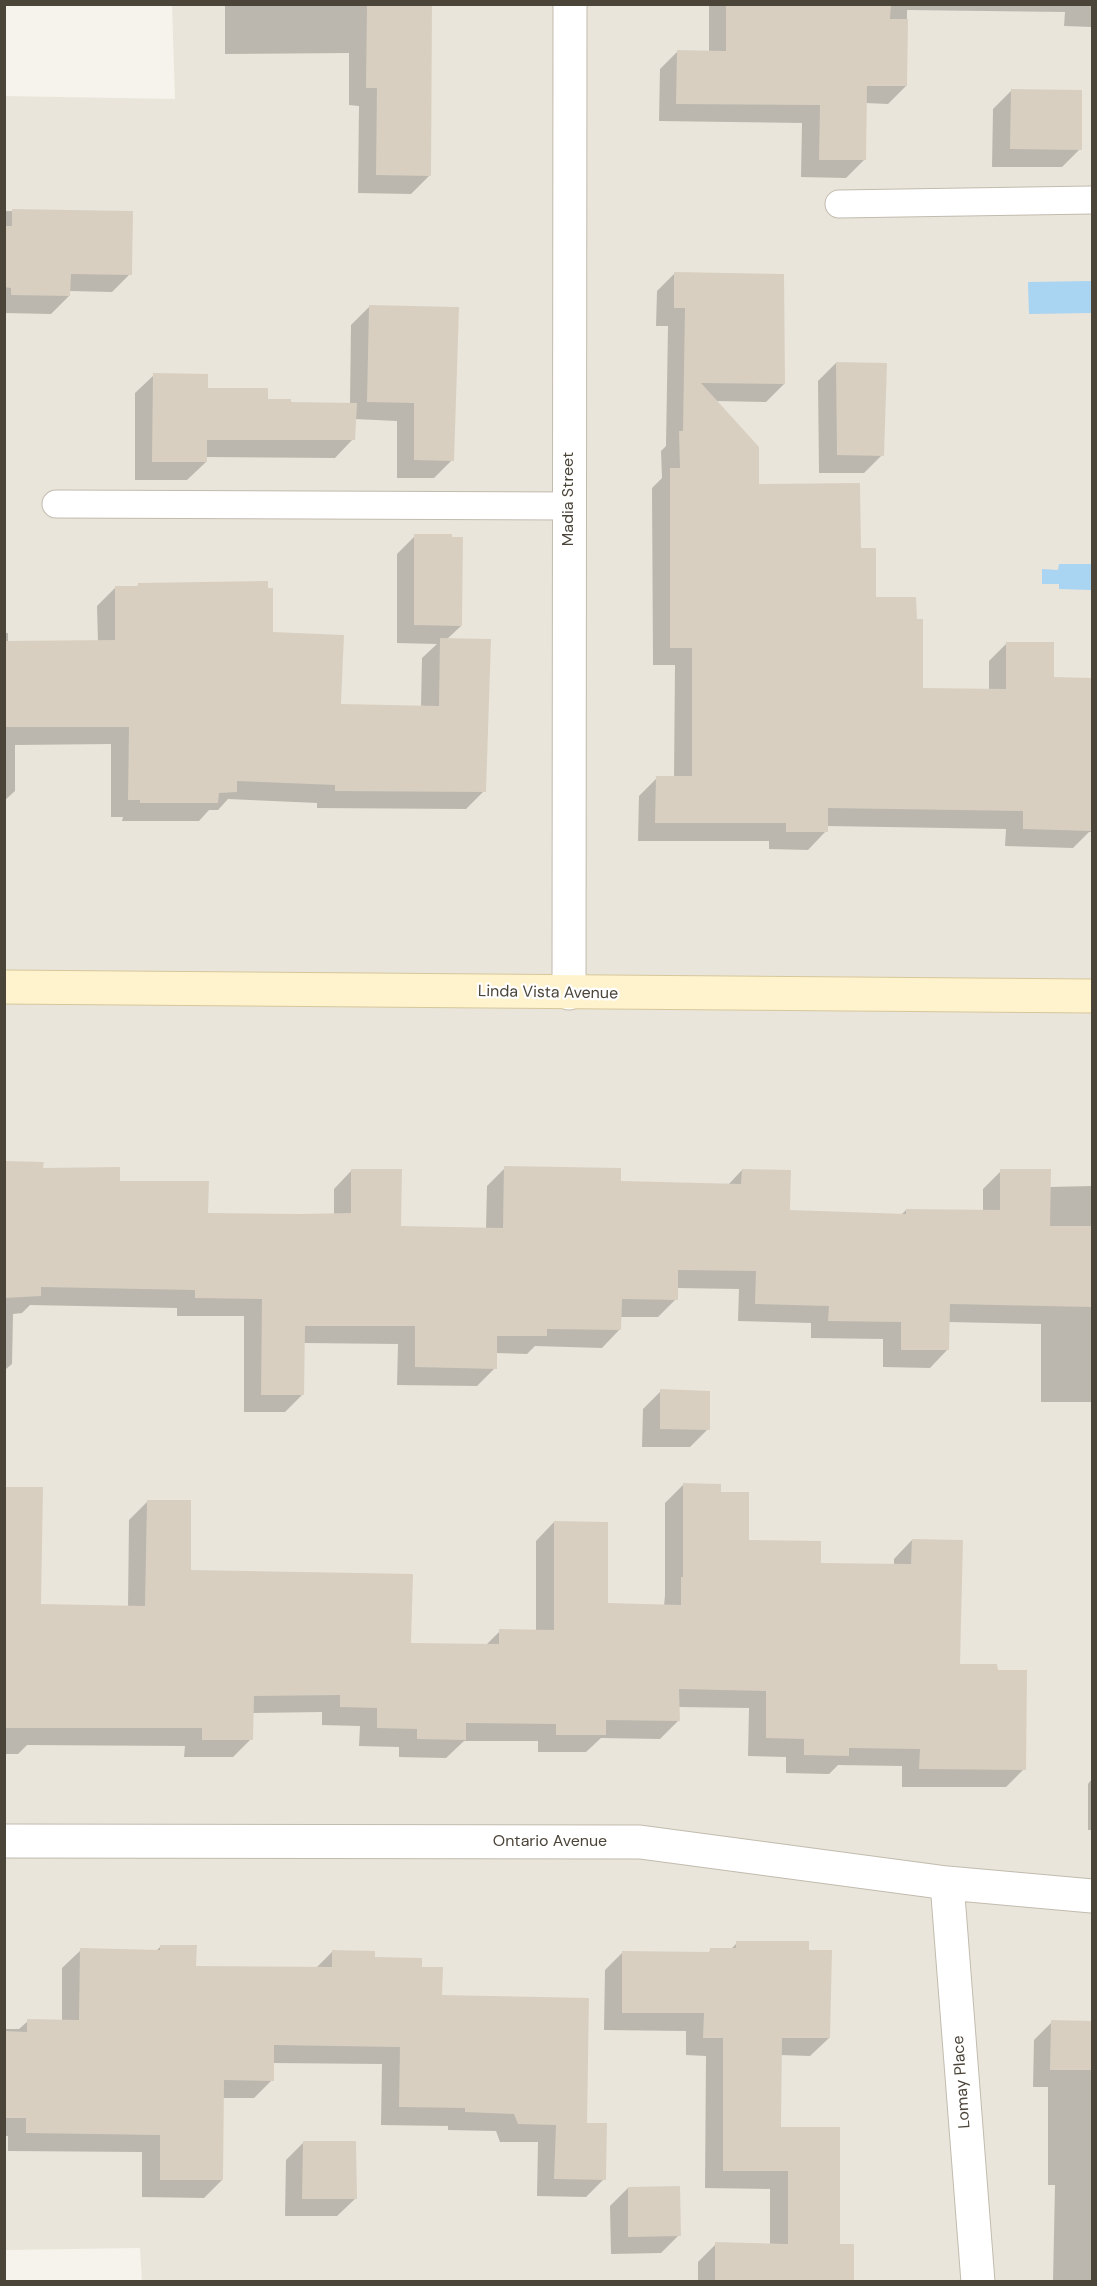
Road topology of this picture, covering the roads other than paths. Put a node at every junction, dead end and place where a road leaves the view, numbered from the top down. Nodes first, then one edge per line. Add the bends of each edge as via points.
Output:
1 (570, 4) edge
2 (1092, 200) edge
3 (838, 204) dead end
4 (56, 504) dead end
5 (569, 506) junction
6 (4, 987) edge
7 (569, 993) junction
8 (1092, 996) edge
9 (4, 1841) edge
10 (947, 1884) junction
11 (1092, 1896) edge
12 (978, 2282) edge

1 - 5 street, Madia Street
2 - 3 lane
4 - 5 lane
5 - 7 street, Madia Street
6 - 7 main road, Linda Vista Avenue
7 - 8 main road, Linda Vista Avenue
9 - 10 street, Ontario Avenue via 640,1842
10 - 11 street, Ontario Avenue
10 - 12 street, Lomay Place

